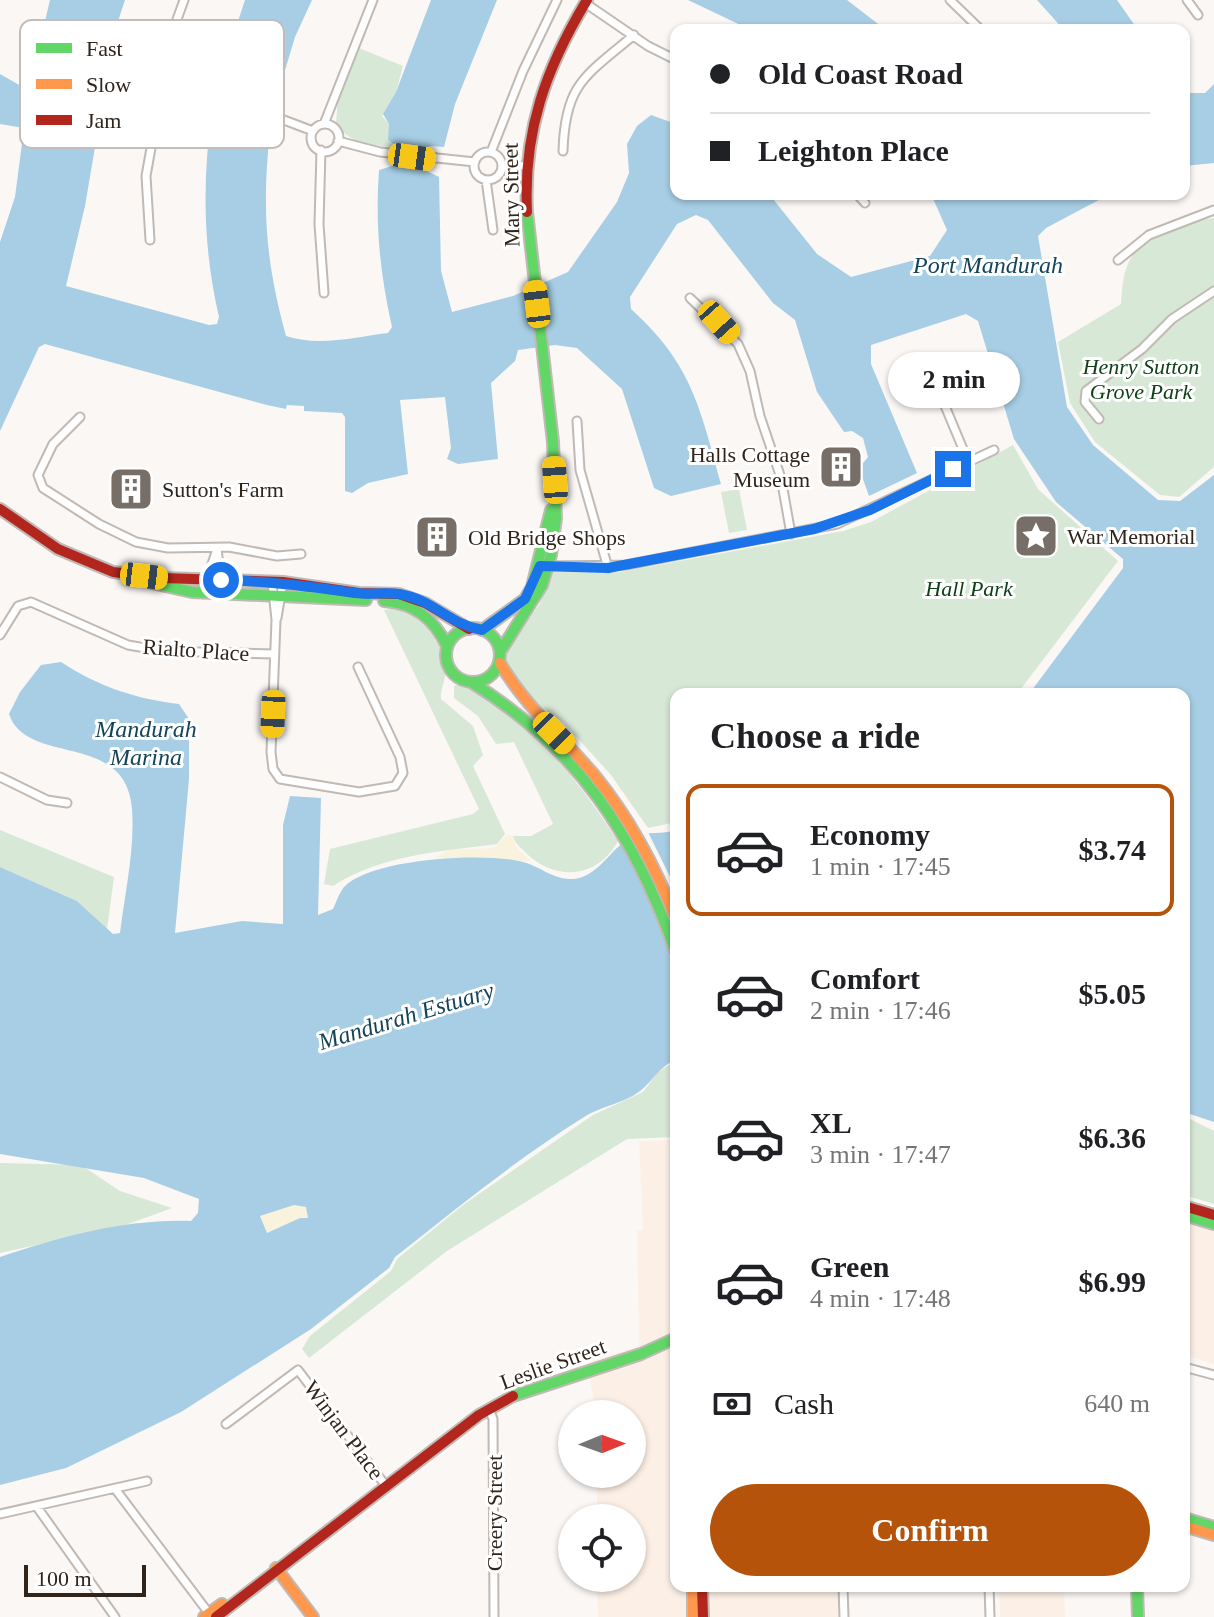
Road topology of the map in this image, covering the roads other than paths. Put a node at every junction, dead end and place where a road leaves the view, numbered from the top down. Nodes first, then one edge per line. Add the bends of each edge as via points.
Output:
1 (184, 0) edge
2 (373, 0) edge
3 (557, 0) edge
4 (950, 0) edge
5 (1187, 0) edge
6 (586, 1) edge
7 (1198, 15) dead end
8 (177, 20) edge
9 (975, 24) edge
10 (634, 35) junction
11 (670, 56) edge
12 (284, 120) edge
13 (324, 124) junction
14 (313, 131) junction
15 (338, 141) junction
16 (151, 148) edge
17 (321, 150) junction
18 (563, 151) dead end
19 (491, 152) junction
20 (475, 162) junction
21 (502, 165) junction
22 (526, 166) junction
23 (486, 180) junction
24 (862, 200) edge
25 (865, 203) dead end
26 (1214, 210) edge
27 (493, 230) dead end
28 (150, 240) dead end
29 (1118, 260) dead end
30 (1214, 291) edge
31 (324, 293) dead end
32 (690, 298) dead end
33 (935, 382) dead end
34 (80, 417) dead end
35 (1099, 419) dead end
36 (577, 421) dead end
37 (994, 450) dead end
38 (968, 461) junction
39 (0, 509) edge
40 (791, 534) junction
41 (217, 549) junction
42 (301, 554) dead end
43 (544, 566) junction
44 (608, 568) junction
45 (126, 575) junction
46 (217, 580) junction
47 (278, 582) junction
48 (217, 594) junction
49 (277, 596) junction
50 (469, 629) junction
51 (482, 630) junction
52 (0, 635) edge
53 (447, 646) junction
54 (274, 654) junction
55 (500, 657) junction
56 (358, 667) dead end
57 (471, 682) junction
58 (0, 777) edge
59 (67, 803) dead end
60 (625, 826) junction
61 (670, 906) edge
62 (670, 936) edge
63 (1190, 1208) edge
64 (1214, 1215) edge
65 (1190, 1217) edge
66 (1214, 1224) edge
67 (670, 1341) edge
68 (662, 1346) junction
69 (670, 1347) edge
70 (1190, 1369) edge
71 (1214, 1375) edge
72 (489, 1409) junction
73 (226, 1424) dead end
74 (147, 1481) dead end
75 (386, 1486) junction
76 (116, 1490) junction
77 (37, 1507) junction
78 (0, 1514) edge
79 (1190, 1520) edge
80 (1214, 1527) edge
81 (1190, 1528) edge
82 (1214, 1535) edge
83 (276, 1568) junction
84 (693, 1592) edge
85 (702, 1592) edge
86 (843, 1592) edge
87 (989, 1592) edge
88 (1137, 1592) edge
89 (210, 1616) edge
90 (115, 1617) edge
91 (313, 1617) edge
92 (494, 1617) edge
93 (693, 1617) edge
94 (703, 1617) edge
95 (844, 1617) edge
96 (990, 1617) edge
97 (1138, 1617) edge

1 - 8 street
2 - 13 street
3 - 19 street
4 - 9 street
5 - 7 street
6 - 10 street
6 - 22 main road, Mary Street via 541,84
10 - 11 street
10 - 18 street via 589,72 571,95
12 - 14 street
13 - 14 street
13 - 15 street via 337,131
14 - 17 street via 313,142
15 - 17 street via 330,150
15 - 20 street via 380,152
16 - 28 street via 146,176
17 - 31 street
19 - 20 street via 481,153
19 - 21 street
20 - 23 street via 475,171
21 - 22 street
21 - 23 street via 497,177
22 - 43 main road, Mary Street via 556,498
23 - 27 street
24 - 25 street
26 - 29 street via 1149,235
30 - 35 street via 1086,391 1085,402
32 - 40 street via 719,322 744,358 781,478
33 - 38 street
34 - 41 street via 53,444 38,475 43,488 136,542
36 - 44 street via 580,470
37 - 38 street
38 - 40 street via 837,524
39 - 45 main road via 58,549
40 - 44 street
41 - 42 street
41 - 46 street via 212,564
43 - 44 street
43 - 51 main road, Mary Street via 525,599
43 - 55 main road, Mary Street via 534,605
45 - 46 main road
45 - 48 main road via 154,586
46 - 47 main road
46 - 48 street
47 - 49 street
47 - 50 main road via 399,594
48 - 49 main road
49 - 53 main road via 394,601 432,620
49 - 54 street
50 - 51 main road
50 - 53 main road via 458,632
51 - 55 main road via 491,636
52 - 54 street, Rialto Place via 18,606 31,602 128,645
53 - 57 main road via 453,673
54 - 56 street via 271,752 280,779 380,791 395,786 402,766
55 - 57 main road via 488,676
55 - 60 main road via 517,693 597,779
57 - 60 main road via 515,708
58 - 59 street via 47,800
60 - 61 main road via 652,864
60 - 62 main road
63 - 64 main road
65 - 66 main road
67 - 68 main road, Leslie Street
68 - 69 main road, Leslie Street
68 - 72 main road, Leslie Street
70 - 71 street
72 - 75 main road, Leslie Street
72 - 92 street, Creery Street
73 - 75 street, Winjan Place via 298,1370
74 - 76 street
75 - 83 main road, Leslie Street
76 - 77 street
76 - 89 street
77 - 78 street
77 - 90 street
79 - 80 main road
81 - 82 main road
83 - 89 main road, Leslie Street
83 - 91 main road
84 - 93 main road
85 - 94 main road
86 - 95 street
87 - 96 street
88 - 97 main road

